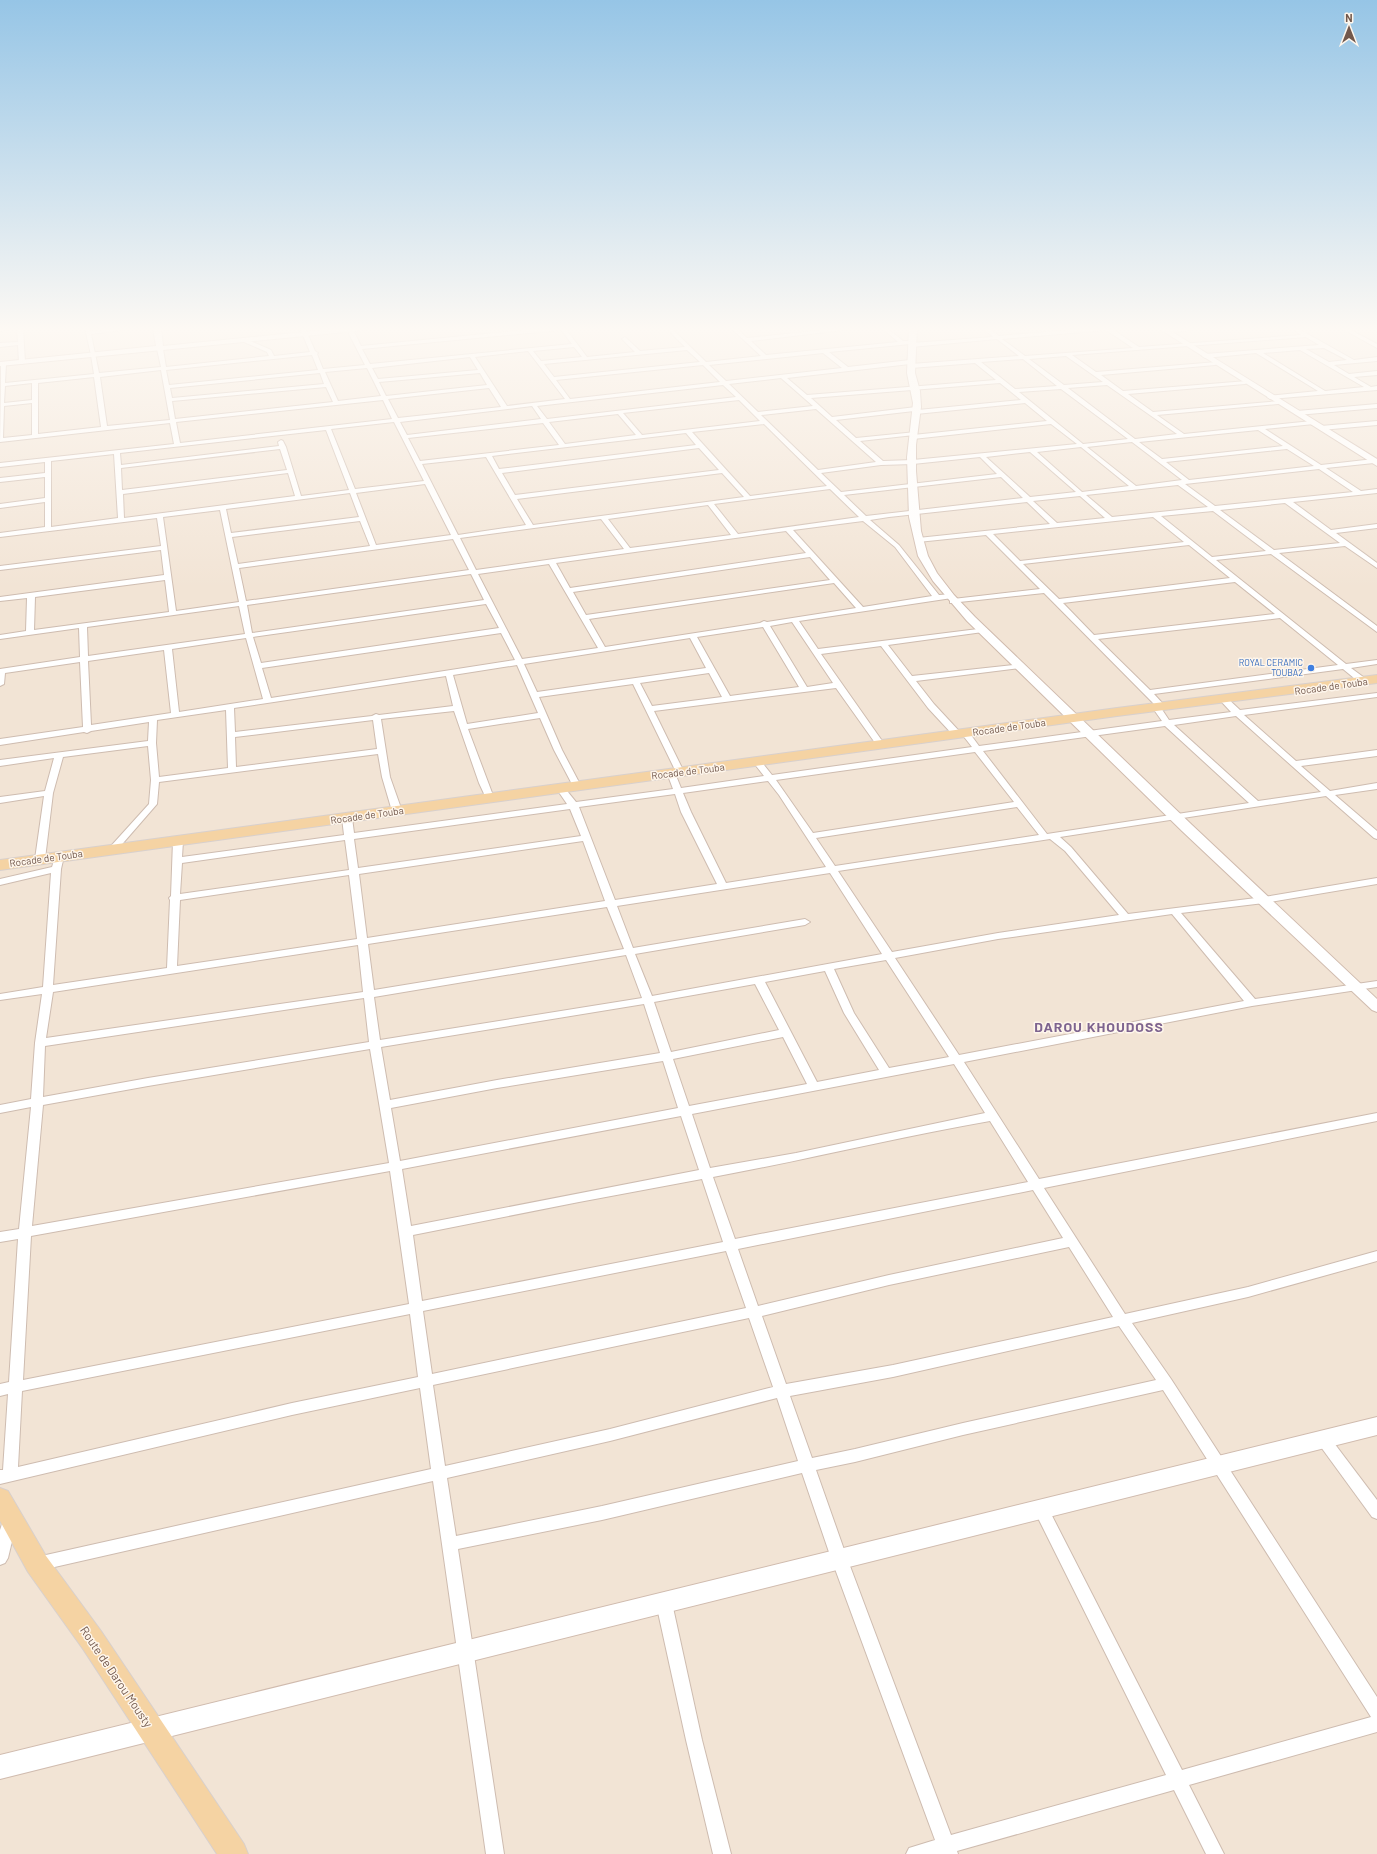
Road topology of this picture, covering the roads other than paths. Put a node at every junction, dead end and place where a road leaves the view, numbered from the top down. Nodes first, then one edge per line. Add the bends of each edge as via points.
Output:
1 (757, 414) edge
2 (1152, 414) edge
3 (35, 415) edge
4 (102, 415) edge
5 (172, 415) edge
6 (226, 415) edge
7 (393, 415) edge
8 (446, 415) edge
9 (540, 415) edge
10 (598, 415) edge
11 (621, 415) edge
12 (826, 415) edge
13 (873, 415) edge
14 (916, 415) edge
15 (1043, 415) edge
16 (1098, 415) edge
17 (1299, 415) edge
18 (831, 419) junction
19 (173, 420) junction
20 (396, 420) junction
21 (544, 421) junction
22 (0, 422) edge
23 (765, 422) junction
24 (1052, 422) junction
25 (1312, 423) junction
26 (1377, 423) edge
27 (104, 428) junction
28 (328, 428) junction
29 (1259, 428) junction
30 (1321, 428) junction
31 (688, 432) junction
32 (279, 434) junction
33 (914, 435) junction
34 (35, 436) junction
35 (1183, 436) junction
36 (405, 437) junction
37 (641, 437) junction
38 (0, 439) edge
39 (856, 440) junction
40 (1132, 440) junction
41 (177, 445) junction
42 (1079, 445) junction
43 (563, 446) junction
44 (701, 446) junction
45 (283, 447) junction
46 (1288, 447) junction
47 (1031, 450) junction
48 (117, 452) junction
49 (488, 455) junction
50 (981, 455) junction
51 (48, 459) junction
52 (1161, 461) junction
53 (913, 462) junction
54 (1376, 462) edge
55 (418, 463) junction
56 (881, 463) junction
57 (0, 465) edge
58 (118, 467) junction
59 (1321, 468) junction
60 (290, 471) junction
61 (499, 471) junction
62 (723, 471) junction
63 (816, 472) junction
64 (48, 475) junction
65 (1002, 475) junction
66 (0, 480) edge
67 (427, 482) junction
68 (1184, 482) junction
69 (913, 485) junction
70 (831, 487) junction
71 (1134, 487) junction
72 (1377, 491) edge
73 (120, 492) junction
74 (353, 492) junction
75 (1080, 493) junction
76 (1360, 493) junction
77 (838, 494) junction
78 (514, 496) junction
79 (748, 497) junction
80 (299, 498) junction
81 (1027, 499) junction
82 (48, 500) junction
83 (1287, 501) junction
84 (710, 503) junction
85 (0, 506) edge
86 (223, 508) junction
87 (1215, 508) junction
88 (914, 512) junction
89 (1154, 514) junction
90 (160, 516) junction
91 (604, 517) junction
92 (864, 518) junction
93 (363, 519) junction
94 (1110, 519) junction
95 (122, 520) junction
96 (1055, 525) junction
97 (530, 526) junction
98 (1377, 526) edge
99 (787, 528) junction
100 (48, 529) junction
101 (1331, 532) junction
102 (988, 533) junction
103 (0, 535) edge
104 (229, 535) junction
105 (735, 535) junction
106 (455, 537) junction
107 (918, 540) junction
108 (1189, 543) junction
109 (1346, 544) junction
110 (164, 548) junction
111 (374, 548) junction
112 (628, 550) junction
113 (1272, 552) junction
114 (810, 555) junction
115 (1210, 559) junction
116 (551, 561) junction
117 (1018, 563) junction
118 (1377, 565) edge
119 (236, 566) junction
120 (0, 568) edge
121 (473, 571) junction
122 (168, 577) junction
123 (1235, 580) junction
124 (836, 581) junction
125 (569, 590) junction
126 (1044, 591) junction
127 (31, 594) junction
128 (936, 597) junction
129 (951, 598) junction
130 (0, 599) edge
131 (488, 600) junction
132 (1056, 602) junction
133 (243, 604) junction
134 (861, 609) junction
135 (173, 614) junction
136 (1280, 616) junction
137 (586, 618) junction
138 (794, 619) junction
139 (764, 623) junction
140 (83, 626) junction
141 (503, 630) junction
142 (983, 630) junction
143 (1377, 630) edge
144 (30, 632) junction
145 (249, 635) junction
146 (692, 635) junction
147 (0, 637) edge
148 (1092, 637) junction
149 (883, 643) junction
150 (168, 647) junction
151 (603, 649) junction
152 (816, 652) junction
153 (84, 660) junction
154 (520, 662) junction
155 (1377, 662) edge
156 (259, 666) junction
157 (1019, 666) junction
158 (1345, 667) junction
159 (712, 670) junction
160 (0, 671) edge
161 (449, 674) junction
162 (910, 679) junction
163 (635, 680) junction
164 (1373, 681) edge
165 (0, 684) edge
166 (838, 685) junction
167 (805, 690) junction
168 (1147, 693) junction
169 (535, 695) junction
170 (1377, 695) edge
171 (727, 699) junction
172 (1222, 699) junction
173 (268, 701) junction
174 (230, 707) junction
175 (1158, 707) junction
176 (456, 708) junction
177 (649, 709) junction
178 (1235, 712) junction
179 (175, 715) junction
180 (544, 715) junction
181 (376, 716) junction
182 (154, 718) junction
183 (1073, 718) junction
184 (1167, 723) junction
185 (463, 727) junction
186 (87, 730) junction
187 (961, 734) junction
188 (230, 735) junction
189 (1090, 735) junction
190 (0, 742) edge
191 (152, 743) junction
192 (881, 745) junction
193 (977, 749) junction
194 (380, 751) junction
195 (1377, 753) edge
196 (59, 755) junction
197 (757, 762) junction
198 (0, 763) edge
199 (1294, 764) junction
200 (232, 770) junction
201 (675, 773) junction
202 (770, 777) junction
203 (155, 780) junction
204 (578, 786) junction
205 (1377, 786) edge
206 (560, 788) junction
207 (678, 790) junction
208 (49, 793) junction
209 (1327, 794) junction
210 (490, 798) junction
211 (0, 800) edge
212 (573, 804) junction
213 (1019, 804) junction
214 (1257, 805) junction
215 (397, 811) junction
216 (1175, 817) junction
217 (346, 818) junction
218 (348, 836) junction
219 (809, 836) junction
220 (1048, 836) junction
221 (1377, 836) edge
222 (586, 838) junction
223 (178, 841) junction
224 (114, 848) junction
225 (40, 859) junction
226 (176, 860) junction
227 (58, 863) junction
228 (0, 864) edge
229 (832, 870) junction
230 (352, 871) junction
231 (1377, 881) edge
232 (0, 882) edge
233 (723, 886) junction
234 (174, 898) junction
235 (1264, 900) junction
236 (612, 903) junction
237 (1174, 911) junction
238 (1126, 917) junction
239 (805, 922) dead end
240 (361, 941) junction
241 (630, 952) junction
242 (888, 955) junction
243 (828, 967) junction
244 (172, 970) junction
245 (759, 981) junction
246 (1377, 984) edge
247 (1356, 988) junction
248 (48, 989) junction
249 (368, 995) junction
250 (0, 997) edge
251 (648, 1000) junction
252 (1252, 1003) junction
253 (1377, 1007) edge
254 (787, 1032) junction
255 (40, 1043) junction
256 (375, 1044) junction
257 (668, 1056) junction
258 (957, 1060) junction
259 (886, 1072) junction
260 (814, 1086) junction
261 (37, 1102) junction
262 (385, 1105) junction
263 (0, 1109) edge
264 (685, 1110) junction
265 (993, 1116) junction
266 (1377, 1117) edge
267 (395, 1166) junction
268 (706, 1174) junction
269 (1036, 1184) junction
270 (406, 1232) junction
271 (25, 1233) junction
272 (0, 1237) edge
273 (1072, 1241) junction
274 (730, 1245) junction
275 (1377, 1256) edge
276 (415, 1308) junction
277 (754, 1312) junction
278 (1122, 1320) junction
279 (426, 1382) junction
280 (1166, 1383) junction
281 (16, 1387) junction
282 (0, 1390) edge
283 (782, 1391) junction
284 (1377, 1426) edge
285 (1323, 1439) junction
286 (807, 1465) junction
287 (1218, 1466) junction
288 (439, 1474) junction
289 (5, 1476) edge
290 (5, 1507) edge
291 (1041, 1510) junction
292 (1377, 1512) edge
293 (450, 1544) junction
294 (0, 1558) edge
295 (839, 1558) junction
296 (37, 1564) junction
297 (664, 1603) junction
298 (465, 1650) junction
299 (1377, 1712) edge
300 (1377, 1724) edge
301 (150, 1728) junction
302 (0, 1766) edge
303 (1177, 1779) junction
304 (947, 1850) edge
305 (234, 1854) edge
306 (495, 1854) edge
307 (722, 1854) edge
308 (915, 1854) edge
309 (1215, 1854) edge

1 - 23 street
2 - 35 street
3 - 34 street
4 - 27 street
5 - 19 street
6 - 19 street
7 - 20 street
8 - 20 street
9 - 21 street
10 - 21 street
11 - 37 street
12 - 18 street
13 - 18 street
14 - 33 street
15 - 24 street
16 - 40 street
17 - 25 street
18 - 39 street
19 - 27 street
19 - 41 street
20 - 28 street
20 - 36 street
21 - 36 street
21 - 43 street
22 - 38 street
23 - 31 street
23 - 63 street
24 - 33 street
24 - 42 street
25 - 29 street
25 - 30 street
26 - 30 street
27 - 34 street
28 - 32 street
28 - 74 street
29 - 35 street
29 - 46 street
30 - 54 street
31 - 37 street
31 - 44 street
32 - 41 street
32 - 45 street
33 - 39 street
33 - 53 street
34 - 38 street
35 - 40 street
36 - 55 street
37 - 43 street
39 - 56 street
40 - 42 street
40 - 52 street
41 - 48 street
42 - 47 street
42 - 71 street
43 - 49 street
44 - 61 street
44 - 62 street
45 - 58 street
45 - 60 street
46 - 52 street
46 - 59 street
47 - 50 street
47 - 75 street
48 - 51 street
48 - 58 street
49 - 55 street
49 - 61 street
50 - 53 street
50 - 65 street
51 - 57 street
51 - 64 street
52 - 68 street
53 - 56 street
53 - 69 street
54 - 59 street
55 - 67 street
56 - 63 street
58 - 73 street
59 - 68 street
59 - 76 street
60 - 73 street
60 - 80 street
61 - 78 street
62 - 78 street
62 - 79 street
63 - 70 street
64 - 66 street
64 - 82 street
65 - 69 street
65 - 81 street
67 - 74 street
67 - 106 street
68 - 71 street
68 - 87 street
69 - 77 street
69 - 88 street
70 - 77 street
70 - 79 street
71 - 75 street
72 - 76 street
73 - 95 street
74 - 80 street
74 - 93 street
75 - 81 street
75 - 94 street
76 - 83 street
77 - 92 street
78 - 97 street
79 - 84 street
80 - 86 street
81 - 88 street
81 - 96 street
82 - 85 street
82 - 100 street
83 - 87 street
83 - 101 street
84 - 91 street
84 - 105 street
86 - 90 street
86 - 104 street
87 - 89 street
87 - 113 street
88 - 92 street
88 - 107 street
89 - 94 street
89 - 108 street
90 - 95 street
90 - 110 street
91 - 97 street
91 - 112 street
92 - 99 street
92 - 128 street via 897,546
93 - 104 street
93 - 111 street
94 - 96 street
95 - 100 street
96 - 102 street
97 - 106 street
98 - 101 street
99 - 105 street
99 - 114 street
100 - 103 street
101 - 109 street
102 - 107 street
102 - 117 street
104 - 119 street
105 - 112 street
106 - 111 street
106 - 121 street
107 - 129 street via 927,564
108 - 115 street
108 - 117 street
109 - 113 street
109 - 118 street
110 - 120 street
110 - 122 street
111 - 119 street
112 - 116 street
113 - 115 street
113 - 143 street
114 - 124 street
114 - 125 street
115 - 123 street
116 - 121 street
116 - 125 street
117 - 126 street
119 - 133 street
121 - 131 street
121 - 133 street
122 - 127 street
122 - 135 street
123 - 132 street
123 - 136 street
124 - 134 street
124 - 137 street
125 - 137 street
126 - 129 street
126 - 132 street
127 - 130 street
127 - 144 street
128 - 129 street
128 - 134 street
129 - 142 street
131 - 141 street
131 - 145 street
132 - 148 street
133 - 135 street
133 - 145 street
134 - 138 street
135 - 140 street
136 - 148 street
136 - 158 street
137 - 151 street
138 - 139 street
138 - 152 street
139 - 146 street
139 - 167 street
140 - 144 street
140 - 153 street
141 - 154 street
141 - 156 street
142 - 149 street
142 - 157 street
144 - 147 street
145 - 150 street
145 - 156 street
146 - 151 street
146 - 159 street
148 - 168 street
149 - 152 street
149 - 162 street
150 - 153 street
150 - 179 street
151 - 154 street
152 - 166 street
153 - 160 street
153 - 186 street
154 - 161 street
154 - 169 street
155 - 158 street
156 - 173 street
157 - 162 street
157 - 183 street
158 - 164 street
158 - 168 street
159 - 163 street
159 - 171 street
160 - 165 street
161 - 173 street
161 - 176 street
162 - 187 street via 930,706
163 - 169 street
163 - 177 street
164 - 172 main road, Rocade de Touba
166 - 167 street
166 - 192 street
167 - 171 street
168 - 175 street
169 - 180 street
170 - 178 street
171 - 177 street
172 - 175 main road, Rocade de Touba
172 - 178 street
173 - 174 street
174 - 179 street
174 - 188 street
175 - 183 main road, Rocade de Touba
175 - 184 street
176 - 181 street
176 - 185 street
177 - 201 street
178 - 184 street
178 - 199 street
179 - 182 street
180 - 185 street
180 - 204 street via 558,750
181 - 188 street
181 - 194 street
182 - 186 street
182 - 191 street
183 - 187 main road, Rocade de Touba
183 - 189 street
184 - 189 street
184 - 214 street
185 - 210 street
186 - 190 street
187 - 192 main road, Rocade de Touba
187 - 193 street
188 - 200 street
189 - 193 street
189 - 216 street
191 - 196 street
191 - 203 street
192 - 197 main road, Rocade de Touba
193 - 202 street
193 - 213 street
194 - 200 street
194 - 215 street
195 - 199 street
196 - 198 street
196 - 208 street
197 - 201 main road, Rocade de Touba
197 - 202 street
199 - 209 street
200 - 203 street
201 - 204 main road, Rocade de Touba
201 - 207 street
202 - 207 street
202 - 219 street
203 - 224 street via 153,804
204 - 206 main road, Rocade de Touba
205 - 209 street
206 - 210 main road, Rocade de Touba
206 - 212 street
207 - 212 street
207 - 233 street
208 - 211 street
208 - 225 street
209 - 214 street
209 - 221 street
210 - 215 main road, Rocade de Touba
212 - 218 street
212 - 222 street
213 - 219 street
213 - 220 street
214 - 216 street
215 - 217 main road, Rocade de Touba
216 - 220 street
216 - 235 street
217 - 218 street
217 - 223 main road, Rocade de Touba
218 - 226 street
218 - 230 street
219 - 229 street
220 - 229 street
220 - 238 street via 1068,850
222 - 230 street
222 - 236 street
223 - 224 main road, Rocade de Touba
223 - 226 street
224 - 227 main road, Rocade de Touba
225 - 227 main road, Rocade de Touba
225 - 228 main road, Rocade de Touba
226 - 234 street
227 - 232 street
227 - 248 street
229 - 233 street
229 - 242 street
230 - 234 street
230 - 240 street
231 - 235 street
233 - 236 street
234 - 244 street
235 - 237 street
235 - 247 street
236 - 240 street
236 - 241 street
237 - 238 street
237 - 252 street
238 - 242 street
239 - 241 street
240 - 244 street
240 - 249 street
241 - 249 street
241 - 251 street
242 - 243 street
242 - 258 street
243 - 245 street
243 - 259 street via 849,1013
244 - 248 street
245 - 251 street
245 - 254 street
246 - 247 street
247 - 252 street
247 - 253 street
248 - 250 street
248 - 255 street
249 - 255 street
249 - 256 street
251 - 256 street
251 - 257 street
252 - 258 street
254 - 257 street
254 - 260 street
255 - 261 street
256 - 261 street
256 - 262 street
257 - 262 street
257 - 264 street
258 - 259 street
258 - 265 street
259 - 260 street
260 - 264 street
261 - 263 street
261 - 271 street
262 - 267 street
264 - 267 street
264 - 268 street
265 - 268 street
265 - 269 street
266 - 269 street
267 - 270 street
267 - 271 street
268 - 270 street
268 - 274 street
269 - 273 street
269 - 274 street
270 - 276 street
271 - 272 street
271 - 281 street
273 - 277 street
273 - 278 street
274 - 276 street
274 - 277 street
275 - 278 street via 1248,1292
276 - 279 street
276 - 281 street
277 - 279 street
277 - 283 street
278 - 280 street
278 - 283 street via 893,1371
279 - 288 street
279 - 289 street via 292,1409
280 - 286 street via 934,1436 842,1460
280 - 287 street
281 - 282 street
281 - 289 street
283 - 286 street
283 - 288 street via 610,1435
284 - 285 street
285 - 287 street
285 - 292 street
286 - 293 street via 609,1511
286 - 295 street
287 - 291 street
287 - 299 street
288 - 293 street
288 - 296 street
290 - 294 street
290 - 296 main road, Route de Darou Mousty
291 - 295 street
291 - 303 street
293 - 298 street
295 - 297 street
295 - 304 street
296 - 301 main road, Route de Darou Mousty via 92,1640
297 - 298 street
297 - 307 street
298 - 301 street
298 - 306 street
300 - 303 street
301 - 302 street
301 - 305 main road, Route de Darou Mousty
303 - 304 street
303 - 309 street
304 - 308 street

